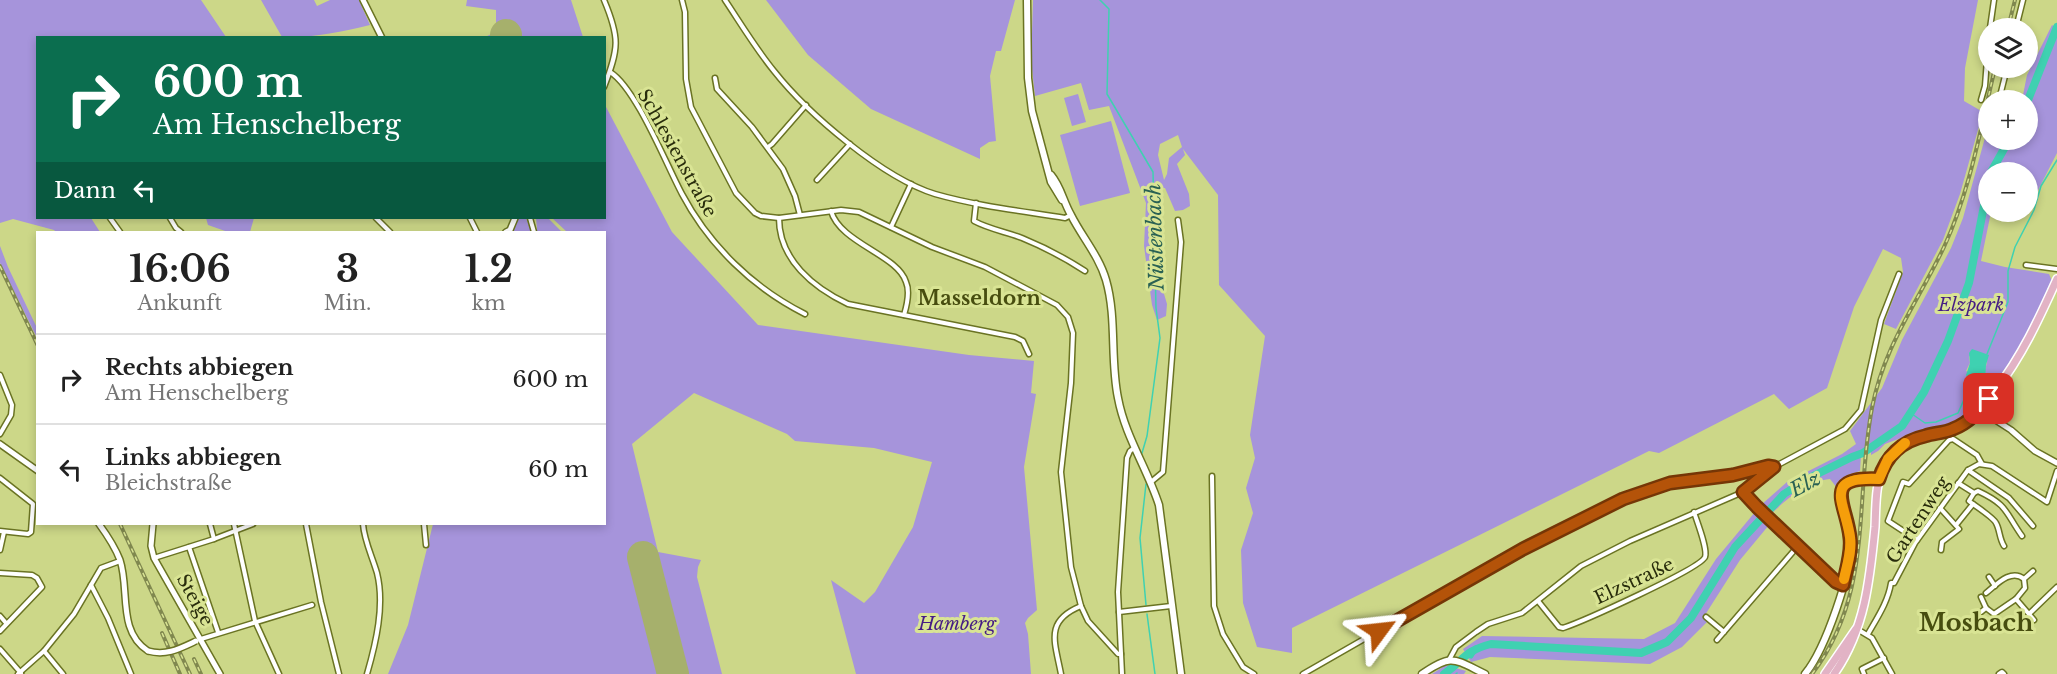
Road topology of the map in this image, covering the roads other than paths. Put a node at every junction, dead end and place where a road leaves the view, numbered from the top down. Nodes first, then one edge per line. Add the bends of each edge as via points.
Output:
1 (363, 0) edge
2 (604, 0) edge
3 (682, 0) edge
4 (725, 0) edge
5 (1027, 0) edge
6 (1994, 0) edge
7 (2023, 0) edge
8 (1991, 18) edge
9 (2018, 18) edge
10 (381, 36) edge
11 (610, 72) junction
12 (715, 78) dead end
13 (606, 82) edge
14 (806, 105) junction
15 (850, 144) junction
16 (768, 147) junction
17 (817, 180) dead end
18 (911, 184) junction
19 (976, 203) junction
20 (831, 211) junction
21 (800, 215) junction
22 (1071, 216) junction
23 (779, 218) junction
24 (171, 219) edge
25 (377, 219) edge
26 (1178, 220) dead end
27 (891, 227) junction
28 (180, 231) edge
29 (389, 231) edge
30 (2026, 265) dead end
31 (2057, 269) edge
32 (1085, 271) dead end
33 (1899, 274) dead end
34 (2057, 279) edge
35 (805, 314) dead end
36 (904, 315) junction
37 (1029, 354) dead end
38 (0, 375) edge
39 (1980, 410) junction
40 (0, 434) edge
41 (0, 444) edge
42 (1134, 448) junction
43 (2057, 463) edge
44 (1982, 464) junction
45 (1774, 467) junction
46 (36, 470) edge
47 (1968, 470) junction
48 (2057, 471) edge
49 (1212, 476) dead end
50 (0, 478) edge
51 (1879, 479) junction
52 (1151, 482) junction
53 (1958, 483) junction
54 (1743, 492) junction
55 (1974, 493) junction
56 (1973, 504) junction
57 (1940, 508) junction
58 (1694, 512) junction
59 (100, 525) edge
60 (153, 525) edge
61 (210, 525) edge
62 (234, 525) edge
63 (251, 525) edge
64 (306, 525) edge
65 (363, 525) edge
66 (423, 525) edge
67 (2033, 526) dead end
68 (1958, 527) junction
69 (235, 531) junction
70 (2, 532) edge
71 (2022, 536) dead end
72 (214, 539) junction
73 (1917, 540) junction
74 (426, 545) dead end
75 (1798, 546) junction
76 (2004, 546) dead end
77 (189, 547) junction
78 (0, 550) edge
79 (1941, 550) dead end
80 (154, 558) junction
81 (120, 561) junction
82 (2033, 571) dead end
83 (0, 573) edge
84 (1989, 577) dead end
85 (2024, 579) junction
86 (91, 584) junction
87 (1843, 585) junction
88 (1995, 586) junction
89 (2057, 587) edge
90 (1986, 593) dead end
91 (1981, 597) dead end
92 (2016, 600) junction
93 (1538, 601) junction
94 (312, 605) dead end
95 (1081, 606) junction
96 (1171, 606) junction
97 (1986, 608) junction
98 (1119, 612) junction
99 (1981, 612) dead end
100 (2029, 614) junction
101 (0, 616) edge
102 (1706, 617) dead end
103 (2034, 620) dead end
104 (255, 621) junction
105 (6, 623) junction
106 (1856, 629) junction
107 (0, 631) edge
108 (218, 632) junction
109 (1724, 632) junction
110 (1868, 634) junction
111 (198, 640) junction
112 (1717, 640) dead end
113 (0, 649) edge
114 (45, 651) junction
115 (1121, 654) junction
116 (1884, 658) junction
117 (1451, 660) junction
118 (20, 673) edge
119 (63, 674) edge
120 (131, 674) edge
121 (220, 674) edge
122 (279, 674) edge
123 (339, 674) edge
124 (367, 674) edge
125 (1061, 674) edge
126 (1122, 674) edge
127 (1182, 674) edge
128 (1254, 674) edge
129 (1303, 674) edge
130 (1422, 674) edge
131 (1485, 674) edge
132 (1805, 674) edge
133 (1825, 674) edge
134 (1834, 674) edge
135 (1864, 674) edge
136 (1892, 674) edge

1 - 10 street
2 - 11 street via 617,38
3 - 23 street via 691,106 736,193 754,213
4 - 14 street via 773,70
5 - 22 main road via 1027,69 1032,111 1051,174
6 - 8 street
7 - 9 street
11 - 13 street
11 - 35 street, Schlesienstraße via 634,101 682,195 718,246 755,282
12 - 16 street via 717,89
14 - 15 street
14 - 16 street
15 - 17 street
15 - 18 street
16 - 21 street via 783,169
18 - 19 street
18 - 27 street
19 - 22 street
19 - 32 street via 974,221 1035,244
20 - 21 street
20 - 27 street via 859,212
20 - 36 street via 848,234 903,275 908,288
21 - 23 street
22 - 42 main road via 1106,280 1118,398
23 - 36 street via 790,255 814,285 848,304
24 - 28 street
25 - 29 street
26 - 52 street via 1181,242 1163,472
27 - 95 street via 985,267 1057,305 1068,317 1073,333 1072,373 1061,472 1071,567
30 - 31 street
33 - 45 street via 1881,320 1861,410 1845,429
34 - 39 main road via 2022,353
36 - 37 street via 1015,337 1023,341
38 - 40 street via 12,405
39 - 43 street
39 - 51 main road via 1953,429 1901,446 1888,459
41 - 46 street
42 - 52 main road
42 - 98 street via 1127,458 1118,567
44 - 47 street, Gartenweg
44 - 48 street via 1997,468 2047,502
44 - 73 street via 1977,455 1953,439 1909,484 1903,482 1888,521
45 - 54 street
45 - 129 street via 1670,483 1623,499 1523,549
47 - 53 street, Gartenweg
47 - 67 street, Gartenweg via 2009,498
49 - 128 street via 1214,606 1228,643 1243,667
50 - 70 street via 33,504 28,534
51 - 87 main road via 1856,479 1842,491 1841,504 1851,541
51 - 106 main road via 1870,582
52 - 96 main road via 1159,505
53 - 55 street
53 - 57 street, Gartenweg
54 - 58 street
54 - 75 street
55 - 56 street via 1969,501
55 - 71 street via 1981,492 2005,508
56 - 68 street
56 - 76 street via 1996,524
57 - 68 street
57 - 73 street, Gartenweg
58 - 93 street via 1589,561
58 - 93 street, Elzstraße via 1706,550 1701,563 1563,628
59 - 81 street, Steige
60 - 80 street, Steige
61 - 72 street
62 - 69 street
63 - 69 street
64 - 123 street
65 - 124 street via 379,595 379,623
66 - 74 street
68 - 79 street via 1942,542
69 - 72 street
69 - 104 street
70 - 78 street
72 - 77 street
73 - 110 street, Gartenweg
75 - 87 street
75 - 109 street
77 - 80 street
77 - 108 street
80 - 111 street, Steige
81 - 86 street via 101,568
81 - 111 street, Steige, bridge via 130,630 141,646 158,654 169,653
82 - 85 street
83 - 105 street via 32,575 42,587
84 - 88 street
85 - 88 street via 2012,574
85 - 92 street via 2025,588
86 - 114 street
86 - 120 street
87 - 132 main road via 1827,633
88 - 90 street
89 - 100 street
91 - 97 street
92 - 97 street via 1994,614
92 - 100 street
93 - 117 street via 1522,613 1476,632 1456,647
94 - 104 street
95 - 115 street via 1088,621
95 - 125 street via 1067,612 1058,622 1055,634
96 - 98 street
96 - 127 main road
97 - 99 street
98 - 115 street
100 - 103 street
101 - 105 street
102 - 109 street
104 - 108 street
104 - 122 street
105 - 107 street
106 - 110 street
106 - 133 main road
106 - 134 main road via 1854,640
108 - 111 street
109 - 112 street
110 - 116 street
111 - 121 street
113 - 118 street
114 - 118 street
114 - 119 street
115 - 126 street
116 - 135 street via 1864,666
116 - 136 street
117 - 130 main road via 1439,662
117 - 131 main road

